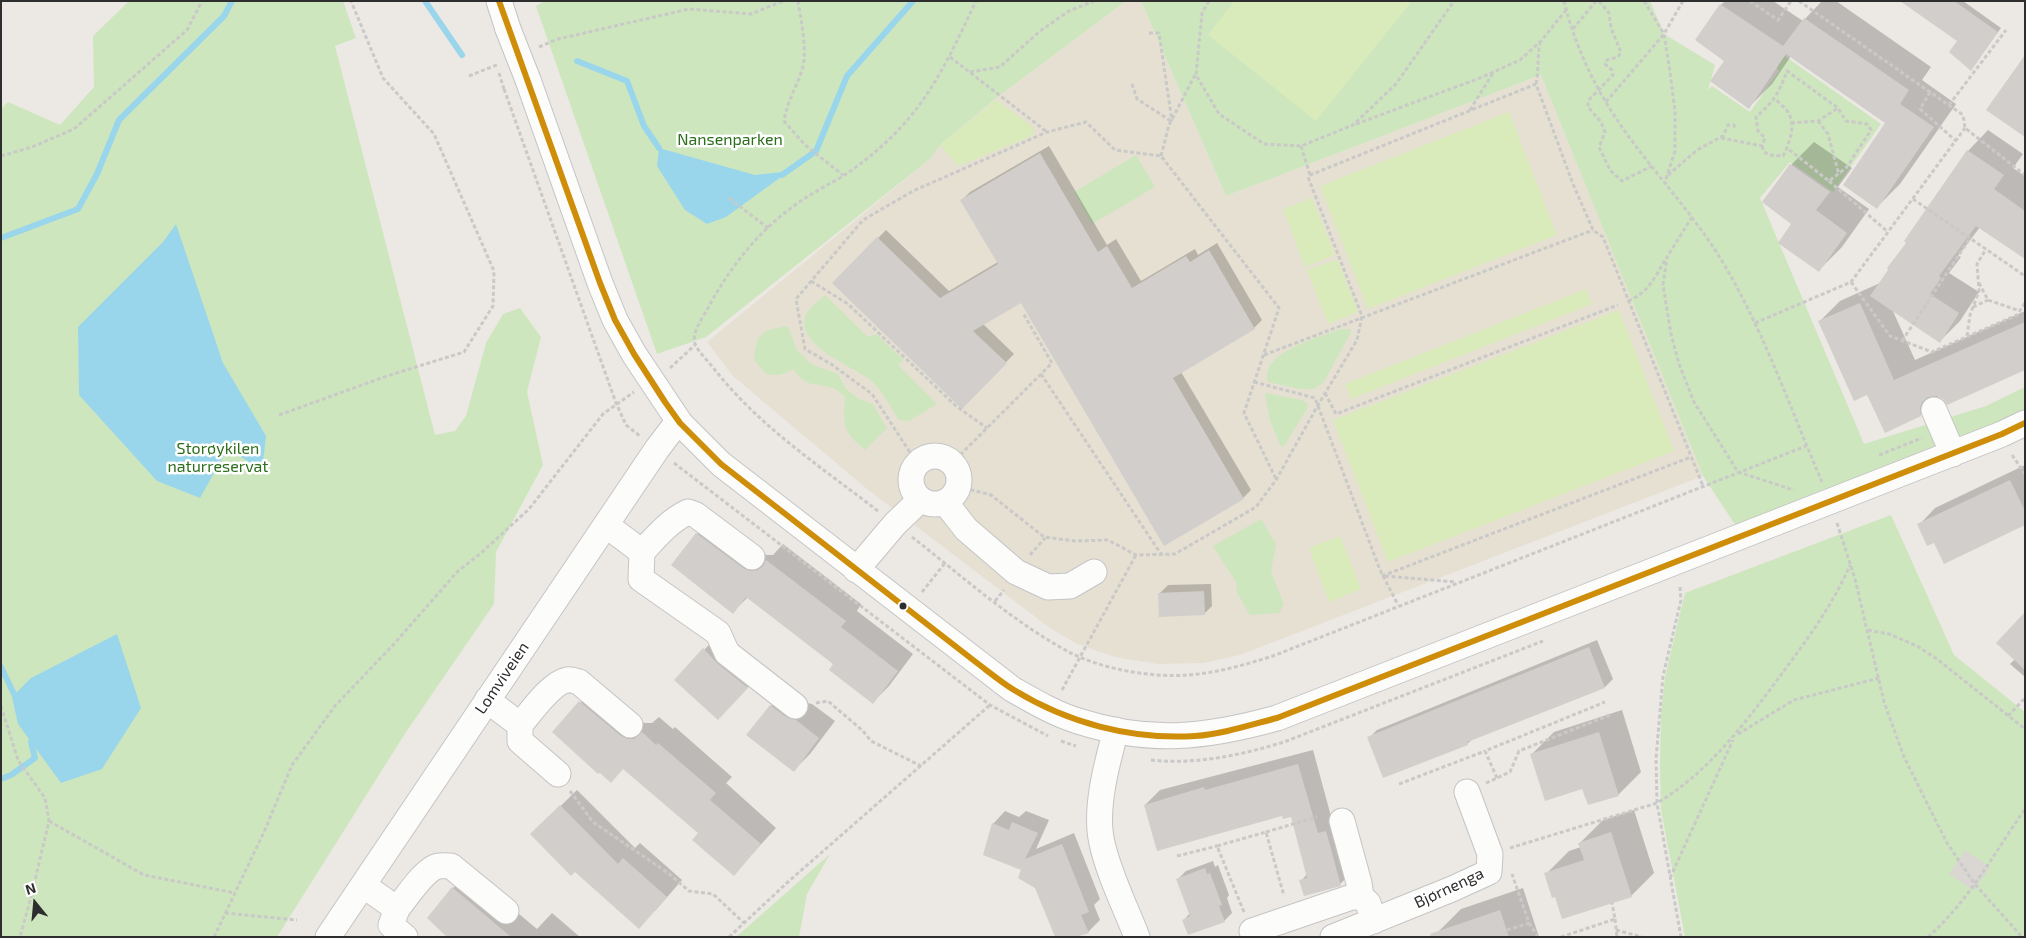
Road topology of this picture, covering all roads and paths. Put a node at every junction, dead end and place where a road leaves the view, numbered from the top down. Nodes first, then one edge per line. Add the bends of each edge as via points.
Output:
1 (202, 1) edge
2 (351, 1) edge
3 (499, 1) edge
4 (784, 1) edge
5 (798, 1) edge
6 (976, 1) edge
7 (1094, 1) edge
8 (1209, 1) edge
9 (1454, 1) edge
10 (1564, 1) edge
11 (1598, 1) edge
12 (1644, 1) edge
13 (1683, 1) edge
14 (1750, 1) edge
15 (1792, 1) edge
16 (1799, 1) edge
17 (1566, 10) junction
18 (1572, 30) junction
19 (2006, 30) dead end
20 (1149, 33) dead end
21 (1664, 34) junction
22 (1541, 42) junction
23 (531, 50) dead end
24 (950, 57) junction
25 (505, 61) dead end
26 (970, 72) junction
27 (1493, 72) junction
28 (1196, 75) junction
29 (469, 76) dead end
30 (1132, 84) dead end
31 (1536, 84) junction
32 (504, 89) dead end
33 (1599, 91) junction
34 (1930, 92) junction
35 (1775, 99) junction
36 (1606, 102) junction
37 (1949, 105) junction
38 (1838, 108) junction
39 (1469, 111) junction
40 (1172, 121) junction
41 (1818, 121) junction
42 (1791, 123) junction
43 (1353, 126) junction
44 (1965, 128) junction
45 (1735, 129) dead end
46 (1046, 132) junction
47 (1721, 138) junction
48 (1956, 141) junction
49 (1301, 146) junction
50 (1762, 146) junction
51 (1787, 148) junction
52 (1, 156) edge
53 (1161, 156) junction
54 (1652, 166) junction
55 (1841, 174) junction
56 (843, 175) junction
57 (1310, 175) junction
58 (1668, 175) junction
59 (2025, 175) edge
60 (1829, 181) junction
61 (1665, 183) junction
62 (729, 198) dead end
63 (1913, 199) junction
64 (1692, 217) junction
65 (768, 228) junction
66 (1593, 230) junction
67 (1888, 232) junction
68 (1970, 238) junction
69 (1986, 249) junction
70 (1666, 257) junction
71 (2025, 276) edge
72 (811, 281) junction
73 (1978, 281) junction
74 (1851, 282) junction
75 (1988, 300) junction
76 (1628, 301) junction
77 (2025, 303) edge
78 (1618, 305) dead end
79 (1973, 307) junction
80 (2020, 311) junction
81 (1022, 313) dead end
82 (1362, 316) junction
83 (1755, 323) junction
84 (1967, 337) junction
85 (1902, 341) junction
86 (696, 345) junction
87 (1263, 355) junction
88 (668, 370) dead end
89 (1041, 374) junction
90 (1254, 382) junction
91 (636, 391) dead end
92 (1325, 393) junction
93 (616, 403) junction
94 (1318, 405) junction
95 (1934, 410) dead end
96 (279, 415) dead end
97 (680, 423) junction
98 (2025, 423) edge
99 (987, 428) junction
100 (642, 438) dead end
101 (1806, 446) junction
102 (2018, 452) dead end
103 (1953, 454) junction
104 (2012, 455) junction
105 (1691, 457) junction
106 (2003, 459) dead end
107 (918, 463) junction
108 (668, 472) dead end
109 (1738, 472) junction
110 (2025, 474) edge
111 (1276, 480) junction
112 (952, 484) junction
113 (1704, 486) junction
114 (920, 500) junction
115 (1830, 502) junction
116 (895, 524) junction
117 (606, 525) junction
118 (1838, 525) junction
119 (1829, 529) dead end
120 (642, 552) junction
121 (1162, 554) junction
122 (1136, 555) junction
123 (752, 557) dead end
124 (946, 563) junction
125 (1850, 564) junction
126 (856, 570) junction
127 (1094, 572) dead end
128 (1382, 576) junction
129 (1457, 582) junction
130 (1689, 583) dead end
131 (1680, 587) junction
132 (1671, 590) dead end
133 (918, 598) dead end
134 (1398, 605) junction
135 (1868, 630) junction
136 (1550, 638) dead end
137 (1081, 657) junction
138 (1879, 678) junction
139 (2025, 698) edge
140 (487, 700) junction
141 (1605, 702) dead end
142 (990, 705) junction
143 (1, 706) edge
144 (795, 706) joint
145 (1612, 714) dead end
146 (2008, 716) junction
147 (520, 724) junction
148 (630, 725) dead end
149 (2025, 729) edge
150 (1116, 730) junction
151 (1735, 736) junction
152 (1050, 737) dead end
153 (1059, 741) dead end
154 (1485, 751) junction
155 (1109, 755) junction
156 (1149, 760) dead end
157 (921, 766) junction
158 (558, 774) joint
159 (1497, 778) junction
160 (1399, 784) dead end
161 (1467, 792) joint
162 (1657, 803) junction
163 (2025, 809) edge
164 (1317, 817) dead end
165 (49, 820) junction
166 (1342, 821) dead end
167 (1266, 832) junction
168 (1217, 846) junction
169 (1177, 856) dead end
170 (1489, 863) junction
171 (1670, 878) junction
172 (1974, 883) junction
173 (363, 885) junction
174 (236, 893) junction
175 (1361, 898) junction
176 (1612, 903) dead end
177 (397, 910) junction
178 (506, 912) dead end
179 (225, 913) junction
180 (1290, 918) junction
181 (1615, 919) junction
182 (297, 920) dead end
183 (1374, 921) junction
184 (744, 923) junction
185 (1529, 923) junction
186 (1507, 930) dead end
187 (1616, 930) junction
188 (1252, 931) joint
189 (20, 937) edge
190 (214, 937) edge
191 (328, 937) edge
192 (405, 937) edge
193 (729, 937) edge
194 (1137, 937) edge
195 (1333, 937) edge
196 (1538, 937) edge
197 (1562, 937) edge
198 (1617, 937) edge
199 (1642, 937) edge
200 (1681, 937) edge
201 (1928, 937) edge
202 (2022, 937) edge

1 - 52 path via 187,30 74,129
2 - 96 path via 382,78 434,134 494,271 493,306 464,352
3 - 97 street, bridge via 600,283 638,361
4 - 23 path via 751,14 689,9 558,39
5 - 56 path via 804,34 803,68 786,107 784,121 805,145
6 - 24 path
7 - 26 path via 1054,21 1000,67
8 - 28 path via 1202,13
9 - 43 path via 1396,84
10 - 17 path
11 - 18 path
11 - 33 path via 1609,13 1621,52 1618,57 1607,60 1613,75
12 - 21 path
13 - 21 path
14 - 15 path via 1778,20
16 - 34 path
17 - 18 path
17 - 22 path
18 - 33 path
19 - 37 path
20 - 40 path via 1159,33
21 - 36 path
21 - 58 path via 1674,111 1675,151
22 - 27 path via 1520,60
22 - 31 path
24 - 26 path
24 - 56 path via 929,92 901,127 872,155
25 - 29 path
26 - 46 path
27 - 39 path
27 - 43 path
28 - 40 path
28 - 49 path via 1219,114 1264,144
30 - 40 path via 1138,99
31 - 39 path
31 - 66 path
32 - 93 path
33 - 36 path
33 - 54 path via 1588,101 1588,107 1605,132 1599,147 1610,170 1622,181
34 - 37 path
34 - 48 path via 1920,109
35 - 38 path via 1787,72
35 - 42 path via 1789,114
35 - 50 path via 1756,117 1758,131 1765,138
36 - 54 path
37 - 44 path via 1963,114
38 - 41 path
38 - 55 path via 1846,121 1867,124 1871,130
39 - 57 path
40 - 53 path
41 - 42 path
41 - 55 path via 1828,134
42 - 51 path
43 - 49 path
44 - 48 path
44 - 59 path
45 - 47 path via 1734,125 1728,125
46 - 53 path via 1086,122 1115,150
46 - 72 path via 913,191 863,220
47 - 50 path
47 - 58 path via 1698,150
48 - 63 path
49 - 57 path
50 - 51 path via 1770,155 1783,156
51 - 60 path
53 - 87 path via 1278,308
54 - 61 path
55 - 60 path
56 - 65 path via 798,203
57 - 82 path via 1308,177
58 - 61 path
60 - 67 path
61 - 64 path
62 - 65 path
63 - 67 path
63 - 68 path
64 - 70 path
64 - 83 path via 1722,261
65 - 86 path via 737,260 718,289 695,331
66 - 76 path via 1603,237
66 - 82 path
67 - 74 path
68 - 69 path
68 - 85 path
69 - 71 path
69 - 73 path via 1977,264
70 - 76 path via 1652,284
70 - 109 path via 1663,285 1679,364 1694,402
72 - 99 path via 848,304 956,406
72 - 107 path via 796,299 805,349 872,394
73 - 75 path
73 - 79 path via 1979,291
74 - 83 path
74 - 85 path via 1890,336
75 - 79 path
75 - 80 path
76 - 105 path
77 - 80 path
78 - 92 path via 1336,414
79 - 84 path
80 - 84 path
81 - 89 path via 1052,363
82 - 87 path
82 - 92 path via 1357,340
83 - 101 path
84 - 85 path via 1932,352
86 - 88 path
86 - 116 path via 733,392 770,428
87 - 90 path
89 - 99 path
89 - 121 path
90 - 94 path via 1315,398
90 - 111 path via 1244,413
91 - 93 path
92 - 94 path
93 - 100 path via 626,425
93 - 174 path via 603,414 529,509 458,570 336,706 292,765
94 - 111 path
94 - 128 path
95 - 103 street
97 - 117 street, Lomviveien via 657,449
97 - 126 street via 721,464
98 - 103 street
99 - 112 path
101 - 109 path
101 - 115 path
102 - 104 path
103 - 115 street
104 - 106 path
104 - 110 path
105 - 113 path
105 - 128 path
107 - 112 street via 937,456 947,460
107 - 114 street via 910,482
108 - 142 path via 674,463
109 - 113 path
109 - 115 path
111 - 121 path via 1256,507 1175,554
112 - 114 street via 932,505
112 - 122 path via 991,494 1044,537 1075,541 1108,540
112 - 127 street via 966,529 1016,572 1048,587 1070,586
113 - 129 path
114 - 116 street
115 - 118 path
115 - 150 street via 1277,718 1235,730 1196,736 1158,736
116 - 124 path
116 - 126 street
117 - 120 street
117 - 140 street, Lomviveien
118 - 119 path
118 - 125 path
120 - 123 street via 678,516 688,512
120 - 144 street via 642,579 718,633 727,653
121 - 122 path
122 - 137 path
124 - 133 path
124 - 137 path via 1032,629
125 - 135 path
125 - 151 path via 1842,584 1812,632
126 - 150 street via 1012,690 1077,721
128 - 129 path
128 - 134 path
129 - 134 path
130 - 131 path
131 - 132 path
131 - 162 path via 1682,600 1663,676 1660,702
134 - 137 path via 1273,656 1231,669 1186,675 1147,674
135 - 138 path
135 - 146 path via 1889,634 1917,646
136 - 156 path via 1294,739 1244,754 1200,760
138 - 151 path via 1794,700
138 - 172 path via 1884,702 1904,756 1947,843
139 - 146 path
140 - 147 street
140 - 173 street, Lomviveien
141 - 154 path
142 - 152 path
142 - 157 path
143 - 165 path via 18,760 44,798
144 - 157 path via 828,701 871,741
145 - 159 path via 1519,751 1510,772
146 - 149 path
147 - 148 street via 552,689 569,680 579,682
147 - 158 street via 520,741
150 - 155 street
151 - 162 path via 1675,792
151 - 171 path
153 - 155 path
154 - 159 path
154 - 160 path
155 - 194 street via 1100,811 1101,842
157 - 184 path
158 - 184 path via 593,822 689,890 713,894
159 - 161 path
161 - 170 street, Bjørnenga
162 - 170 path
162 - 171 path
163 - 172 path
164 - 167 path
165 - 174 path via 144,874
165 - 189 path
166 - 175 street via 1360,883
167 - 168 path
167 - 180 path
168 - 169 path
168 - 188 path
170 - 183 street, Bjørnenga via 1452,890
170 - 185 path via 1510,868
171 - 200 path
172 - 201 path via 1945,922
172 - 202 path
173 - 177 street
173 - 191 street, Lomviveien
174 - 179 path
175 - 180 street
175 - 183 street via 1368,903
176 - 181 path
177 - 178 street via 427,872 436,867 451,866
177 - 192 street via 391,925
179 - 182 path
179 - 190 path
180 - 188 street
181 - 187 path
181 - 197 path
183 - 195 street, Bjørnenga
184 - 193 path
185 - 186 path
185 - 196 path
187 - 198 path
187 - 199 path

